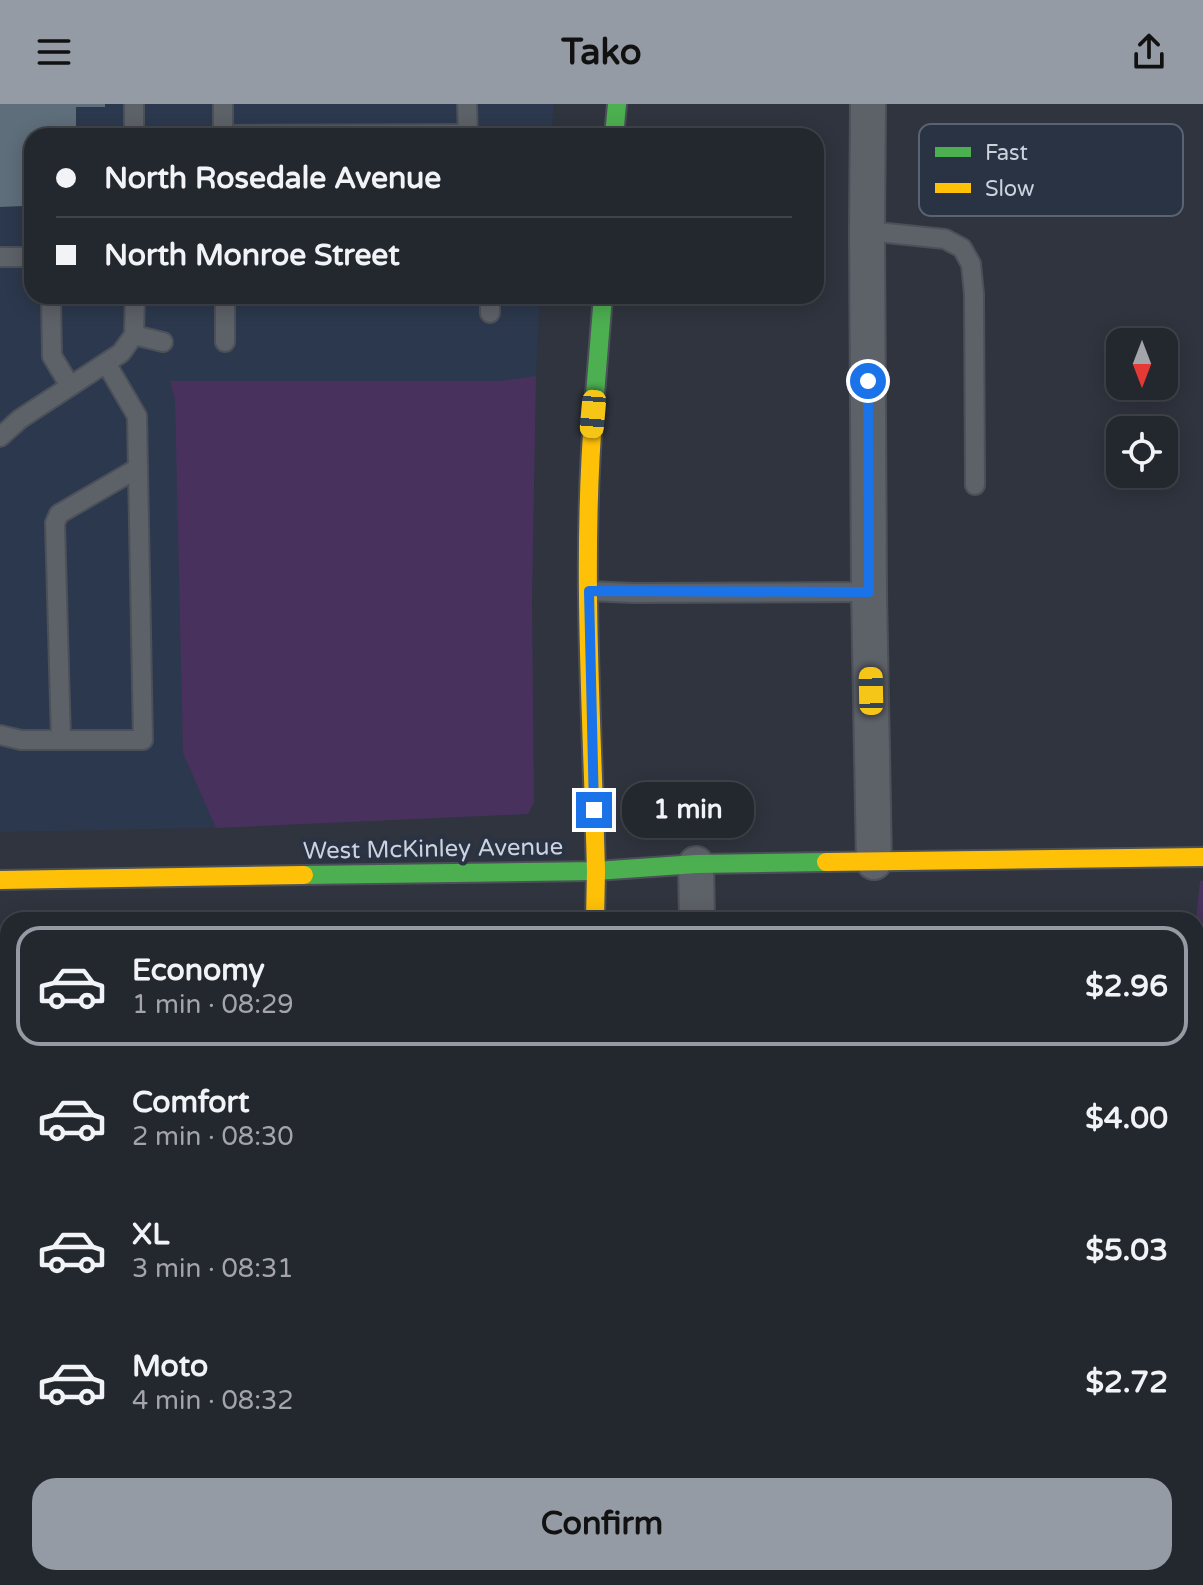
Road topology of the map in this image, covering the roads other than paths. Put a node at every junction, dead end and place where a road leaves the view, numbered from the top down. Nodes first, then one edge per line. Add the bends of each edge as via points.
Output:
1 (134, 104) edge
2 (223, 104) edge
3 (467, 104) edge
4 (617, 104) edge
5 (868, 104) edge
6 (134, 128) edge
7 (223, 128) edge
8 (468, 128) edge
9 (615, 128) edge
10 (867, 231) junction
11 (0, 257) edge
12 (24, 257) edge
13 (51, 304) edge
14 (135, 304) edge
15 (225, 304) edge
16 (602, 304) edge
17 (134, 335) junction
18 (163, 342) dead end
19 (225, 342) dead end
20 (106, 363) junction
21 (70, 386) junction
22 (0, 437) edge
23 (138, 468) junction
24 (975, 485) dead end
25 (589, 591) junction
26 (869, 592) junction
27 (0, 735) edge
28 (61, 740) junction
29 (1203, 857) edge
30 (874, 862) junction
31 (696, 864) junction
32 (596, 871) junction
33 (0, 880) edge
34 (595, 912) edge
35 (697, 912) edge

1 - 6 lane
2 - 7 lane
3 - 8 lane
4 - 9 street
5 - 10 street
10 - 24 lane via 945,239 962,248 971,264
10 - 26 street
11 - 12 lane
13 - 21 lane via 52,356
14 - 17 lane
15 - 19 lane
16 - 25 street via 591,439
17 - 18 lane
17 - 20 lane
20 - 21 lane
20 - 23 lane via 137,416
21 - 22 lane
23 - 28 lane via 59,514 55,523
23 - 28 lane via 143,740
25 - 26 lane
25 - 32 street
26 - 30 street
27 - 28 lane
29 - 30 street, West McKinley Avenue
30 - 31 street, West McKinley Avenue
31 - 32 street, West McKinley Avenue
31 - 35 street
32 - 33 street, West McKinley Avenue
32 - 34 street

